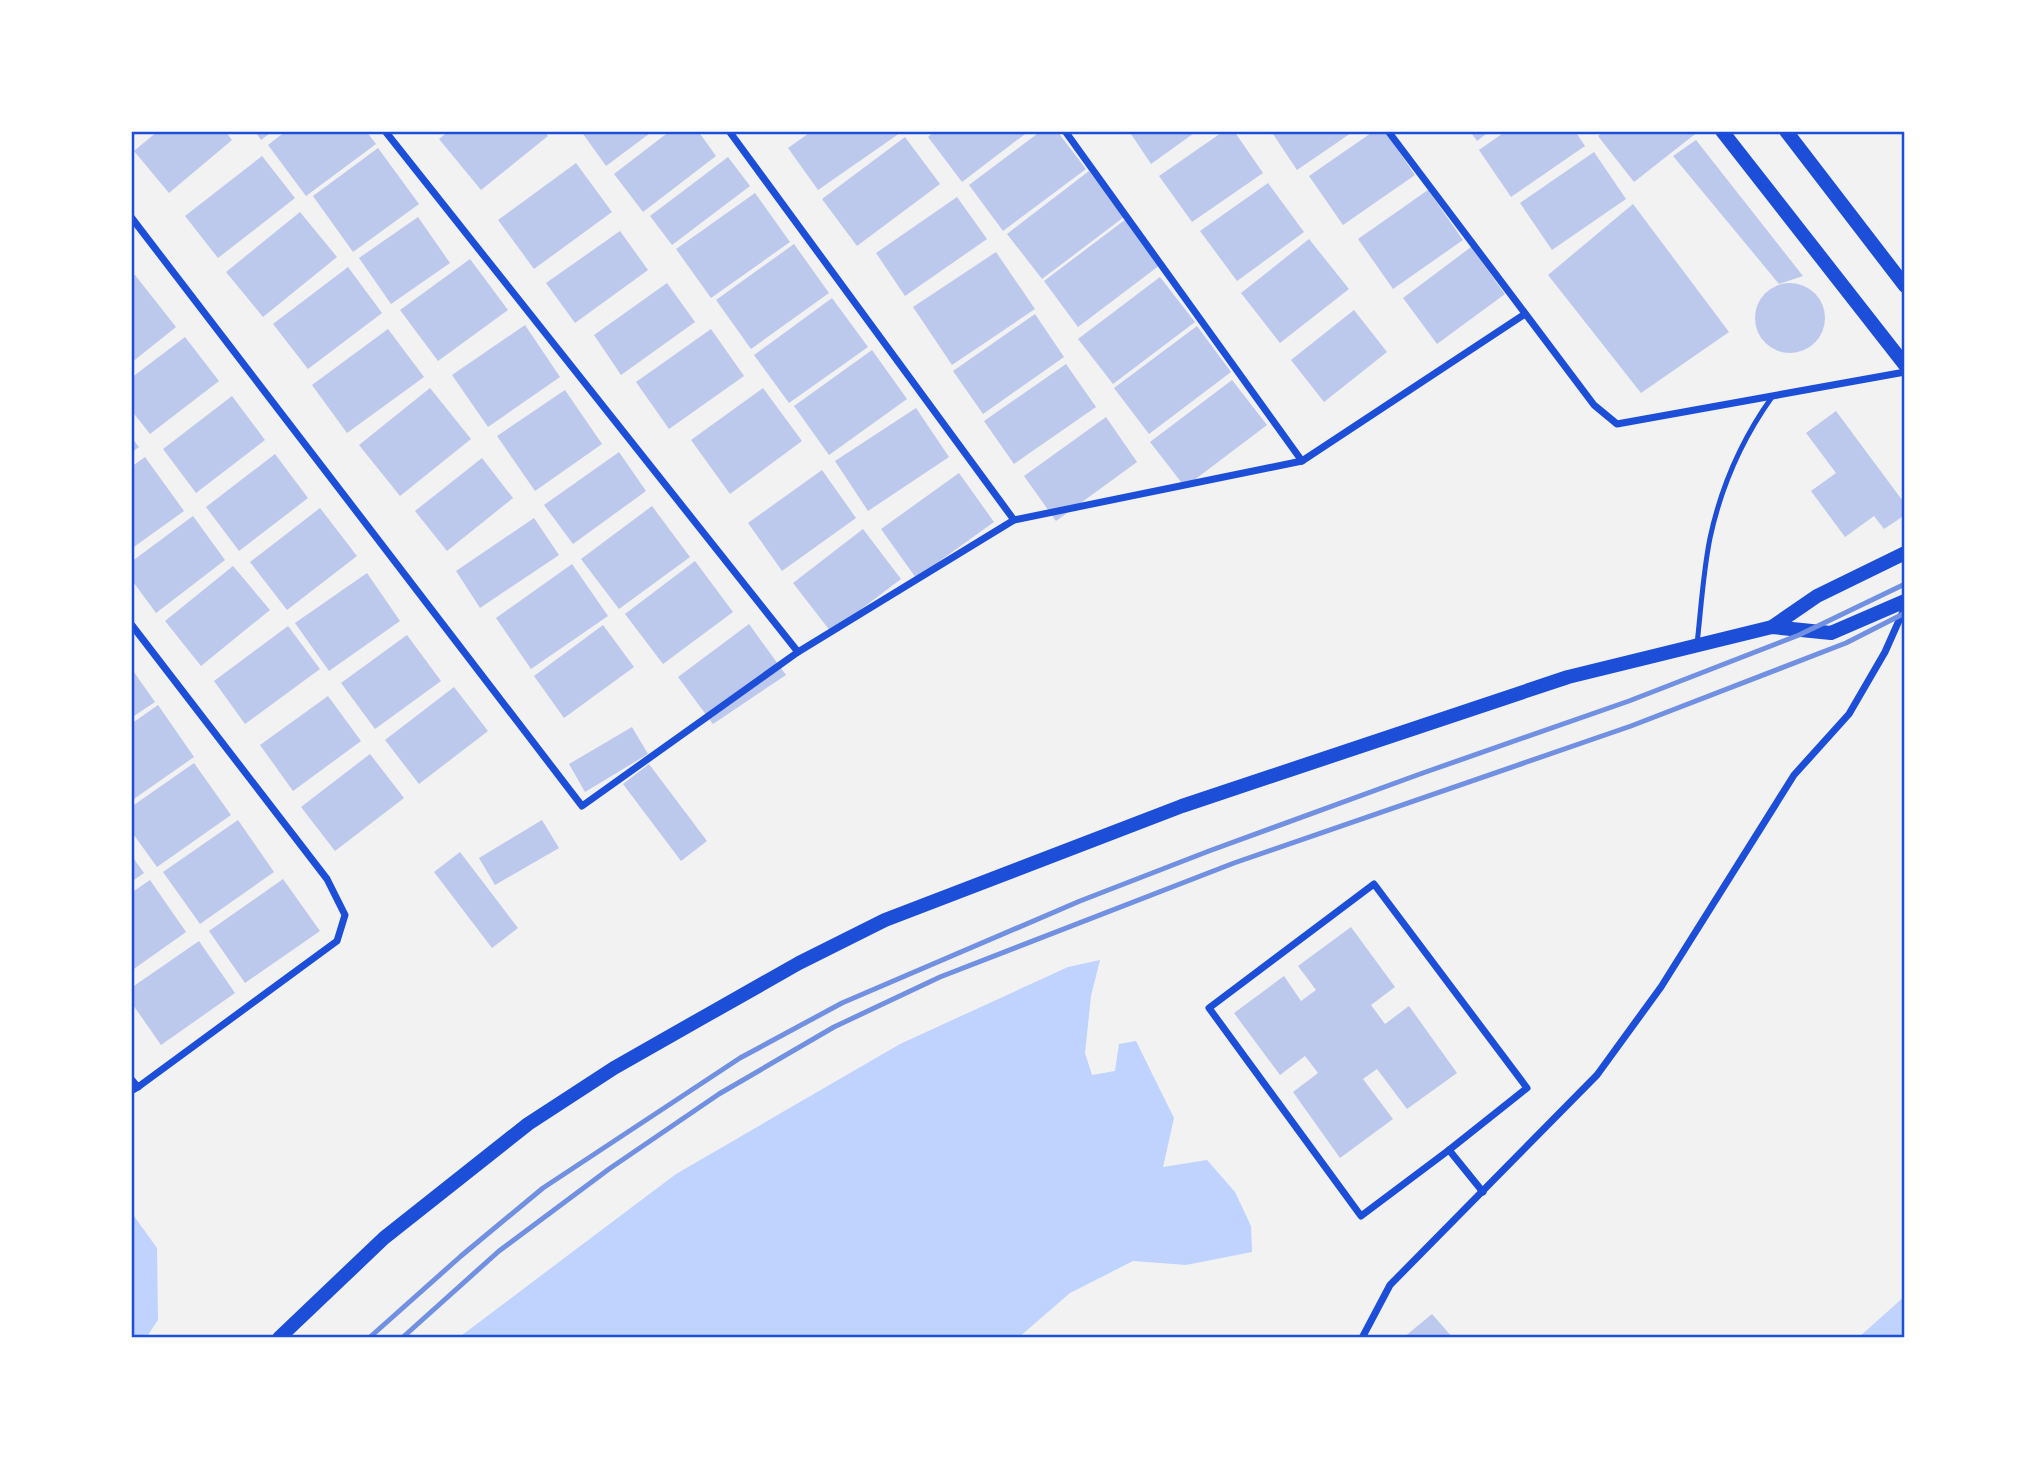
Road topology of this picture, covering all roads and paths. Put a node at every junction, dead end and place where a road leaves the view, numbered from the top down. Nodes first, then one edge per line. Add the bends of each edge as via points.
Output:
1 (385, 131) edge
2 (729, 131) edge
3 (1065, 131) edge
4 (1388, 131) edge
5 (1722, 131) edge
6 (1787, 131) edge
7 (131, 217) edge
8 (1905, 286) edge
9 (1525, 314) junction
10 (1905, 366) edge
11 (1905, 372) edge
12 (1772, 397) junction
13 (1302, 461) junction
14 (1014, 520) junction
15 (1905, 553) edge
16 (1905, 601) edge
17 (1905, 607) edge
18 (131, 624) edge
19 (1772, 627) junction
20 (1696, 644) junction
21 (798, 652) junction
22 (131, 1079) edge
23 (135, 1089) edge
24 (1449, 1150) junction
25 (1483, 1192) junction
26 (279, 1338) edge
27 (1362, 1338) edge

1 - 21 street
2 - 14 street
3 - 13 street
4 - 9 street
5 - 10 main road
6 - 8 main road
7 - 21 street via 582,806
9 - 12 street via 1594,405 1616,424
9 - 13 street
11 - 12 street
12 - 20 lane via 1755,420 1726,480 1710,539
13 - 14 street
14 - 21 street
15 - 19 main road via 1816,596
16 - 19 main road via 1830,633
17 - 25 street via 1849,714 1794,775 1661,987 1597,1075
18 - 23 street via 327,879 345,915 337,941
19 - 20 main road
20 - 26 main road via 1568,677 1181,806 885,920 614,1068 528,1124 384,1238
22 - 23 street
24 - 24 street via 1361,1216 1209,1008 1374,884 1527,1088
24 - 25 street
25 - 27 street via 1390,1285

